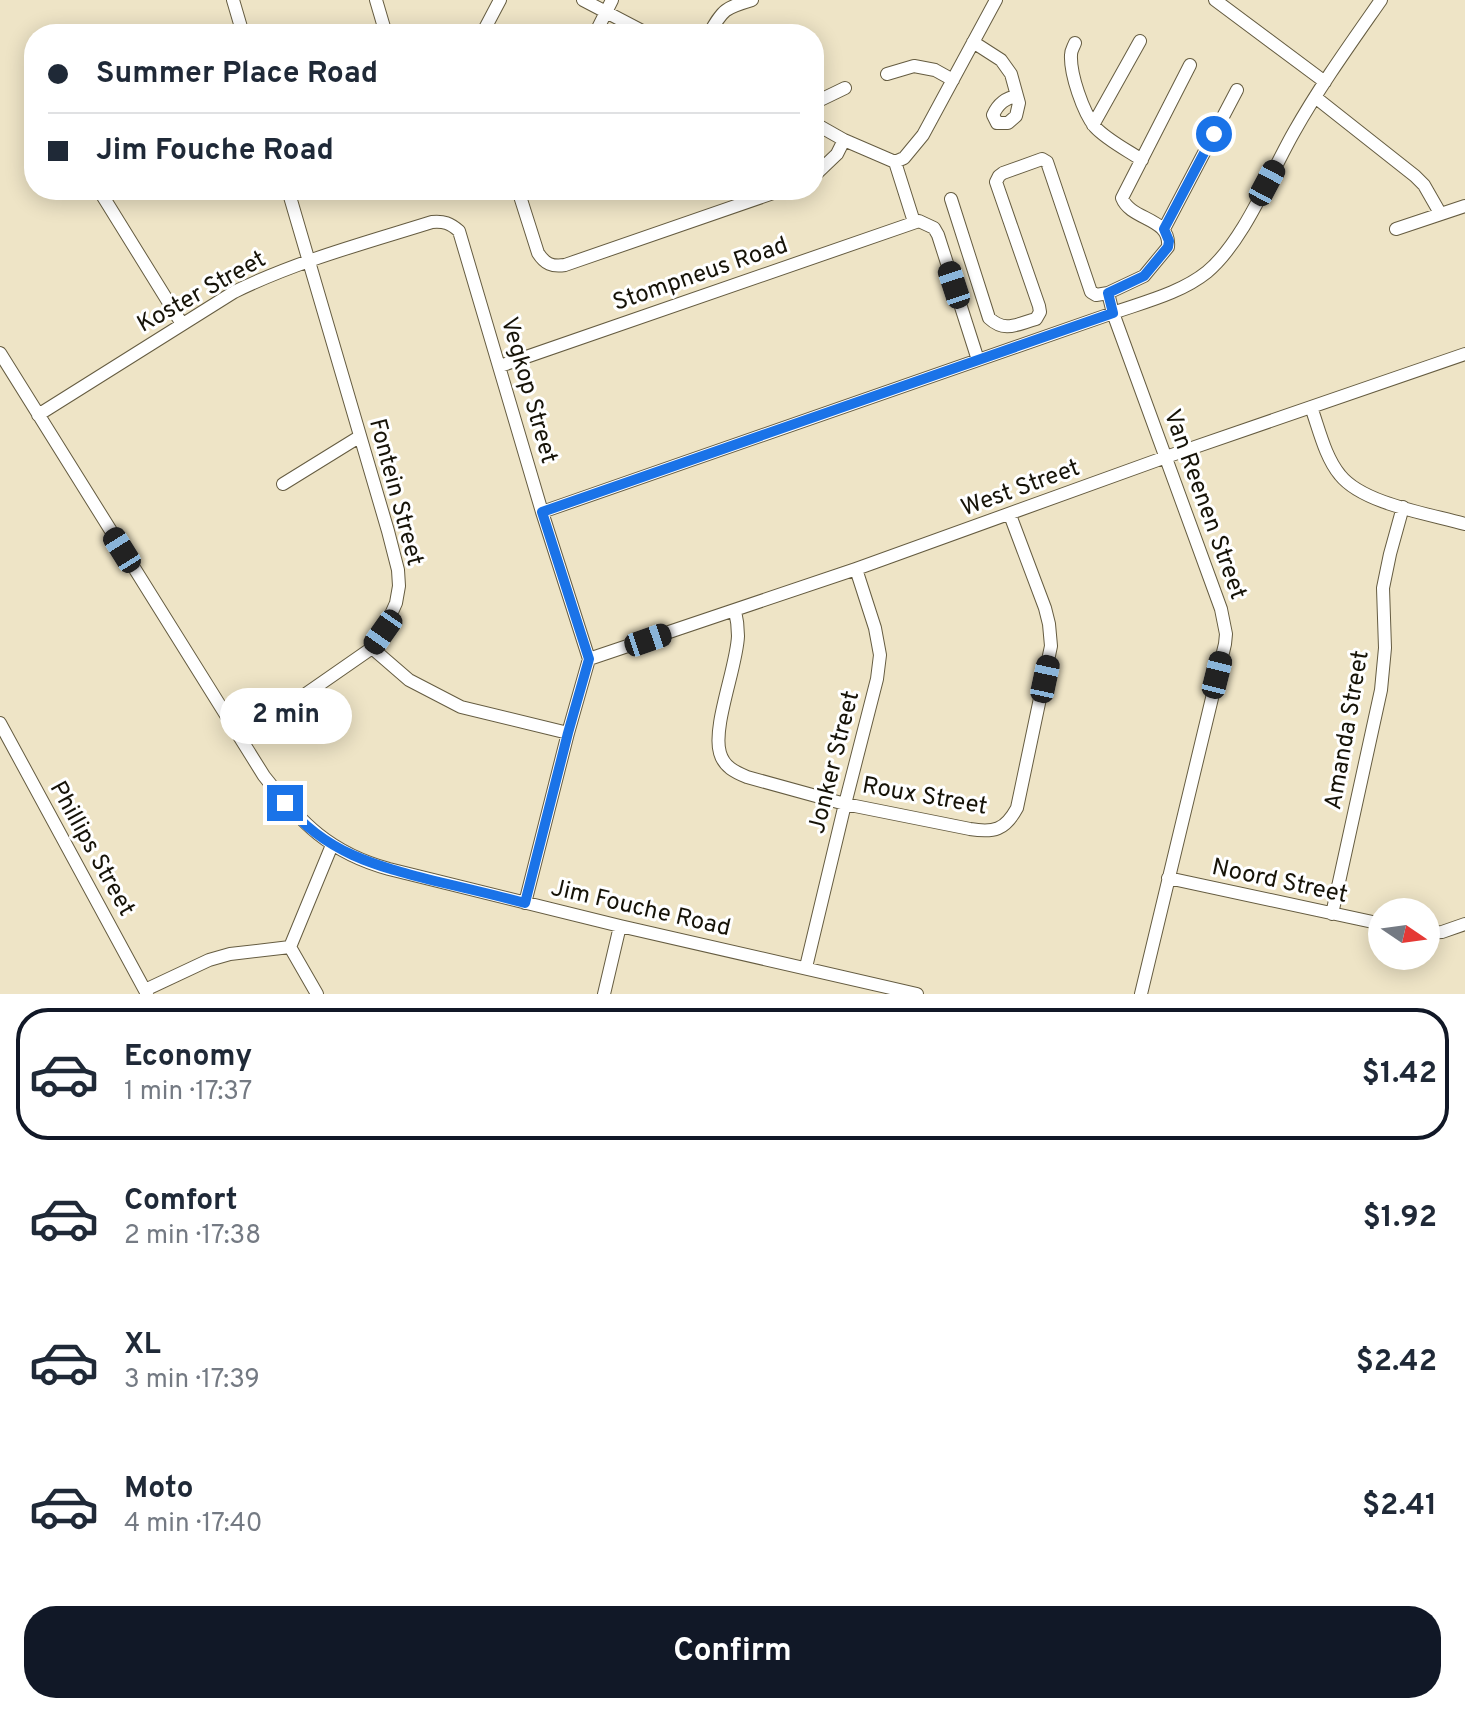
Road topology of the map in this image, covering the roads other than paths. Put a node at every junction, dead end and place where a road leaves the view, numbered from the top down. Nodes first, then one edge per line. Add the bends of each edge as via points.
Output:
1 (233, 0) edge
2 (376, 0) edge
3 (500, 0) edge
4 (583, 0) edge
5 (752, 0) edge
6 (996, 0) edge
7 (1215, 0) edge
8 (1381, 0) edge
9 (609, 6) edge
10 (240, 24) edge
11 (383, 24) edge
12 (487, 24) edge
13 (600, 24) edge
14 (634, 24) edge
15 (714, 24) edge
16 (1140, 41) dead end
17 (973, 42) junction
18 (1075, 43) dead end
19 (1190, 65) dead end
20 (887, 74) dead end
21 (953, 80) junction
22 (1325, 82) junction
23 (845, 88) dead end
24 (1237, 90) dead end
25 (1017, 96) dead end
26 (1315, 97) junction
27 (824, 98) edge
28 (1093, 125) junction
29 (824, 129) edge
30 (844, 140) junction
31 (1142, 160) junction
32 (895, 162) junction
33 (824, 166) edge
34 (951, 199) dead end
35 (105, 200) edge
36 (291, 200) edge
37 (521, 200) edge
38 (753, 200) edge
39 (1465, 206) edge
40 (1440, 213) junction
41 (444, 221) joint
42 (914, 222) junction
43 (1164, 229) junction
44 (1396, 229) dead end
45 (308, 261) junction
46 (1108, 293) junction
47 (1113, 313) junction
48 (182, 324) junction
49 (0, 353) edge
50 (1465, 354) edge
51 (978, 360) junction
52 (500, 366) junction
53 (1311, 407) junction
54 (38, 415) junction
55 (359, 437) junction
56 (1166, 457) junction
57 (283, 484) dead end
58 (1403, 507) junction
59 (542, 512) junction
60 (1010, 515) junction
61 (1465, 524) edge
62 (856, 569) junction
63 (735, 611) junction
64 (372, 648) junction
65 (589, 659) junction
66 (0, 723) edge
67 (568, 733) junction
68 (241, 739) junction
69 (845, 804) junction
70 (332, 845) junction
71 (1168, 878) junction
72 (525, 903) junction
73 (1332, 914) junction
74 (1368, 921) edge
75 (1465, 924) edge
76 (620, 926) junction
77 (1440, 932) edge
78 (290, 947) junction
79 (806, 967) junction
80 (146, 992) edge
81 (317, 994) edge
82 (604, 994) edge
83 (917, 994) edge
84 (1141, 994) edge

1 - 10 street
2 - 11 street
3 - 12 street
4 - 9 street
5 - 15 street via 725,9
6 - 17 street
7 - 22 street
8 - 22 street
9 - 13 street
9 - 14 street
16 - 28 street
17 - 21 street
17 - 25 street via 1007,66
18 - 28 street via 1070,52 1074,75
19 - 31 street
20 - 21 street via 914,66
21 - 32 street via 923,135
22 - 26 street
23 - 27 street
24 - 43 street
26 - 40 street via 1424,185
26 - 47 street via 1239,234 1216,264 1178,289
28 - 31 street
29 - 30 street
30 - 32 street
30 - 33 street
31 - 43 street via 1123,202
32 - 42 street
34 - 46 street via 989,318 996,325 1003,328 1036,319 1040,312 996,182 1003,173 1042,159 1050,169 1091,292
35 - 48 street
36 - 45 street, Fontein Street
37 - 38 street via 538,253 557,266
39 - 40 street
40 - 44 street
41 - 45 street, Koster Street
41 - 52 street, Vegkop Street via 459,231
42 - 51 street via 934,228 938,235
42 - 52 street, Stompneus Road
43 - 46 street via 1168,247 1144,276
45 - 48 street, Koster Street via 234,292
45 - 55 street, Fontein Street
46 - 47 street, Van Reenen Street
47 - 51 street
47 - 56 street, Van Reenen Street
48 - 54 street, Koster Street
49 - 54 street, Jim Fouche Road
50 - 53 street, West Street
51 - 59 street
52 - 59 street, Vegkop Street
53 - 56 street, West Street
53 - 58 street via 1338,473 1357,490
54 - 68 street, Jim Fouche Road
55 - 57 street
55 - 64 street, Fontein Street via 399,586 396,603
56 - 60 street, West Street
56 - 71 street, Van Reenen Street via 1226,634
58 - 61 street
58 - 73 street, Amanda Street via 1383,588 1381,690
59 - 65 street, Vegkop Street
60 - 62 street, West Street
60 - 69 street, Roux Street via 1051,637 1011,818 997,830 986,831
62 - 63 street, West Street
62 - 69 street, Jonker Street via 880,655
63 - 65 street, West Street
63 - 69 street, Roux Street via 737,645 718,745 724,763 747,777
64 - 67 street via 409,680 461,707
64 - 68 street, Fontein Street
65 - 67 street
66 - 80 street, Phillips Street
67 - 72 street
68 - 70 street, Jim Fouche Road via 291,811
69 - 79 street, Jonker Street
70 - 72 street, Jim Fouche Road via 377,866
70 - 78 street
71 - 73 street, Noord Street
71 - 84 street, Van Reenen Street
72 - 76 street, Jim Fouche Road
73 - 74 street, Noord Street
75 - 77 street
76 - 79 street, Jim Fouche Road
76 - 82 street
78 - 80 street via 209,960
78 - 81 street
79 - 83 street, Jim Fouche Road

